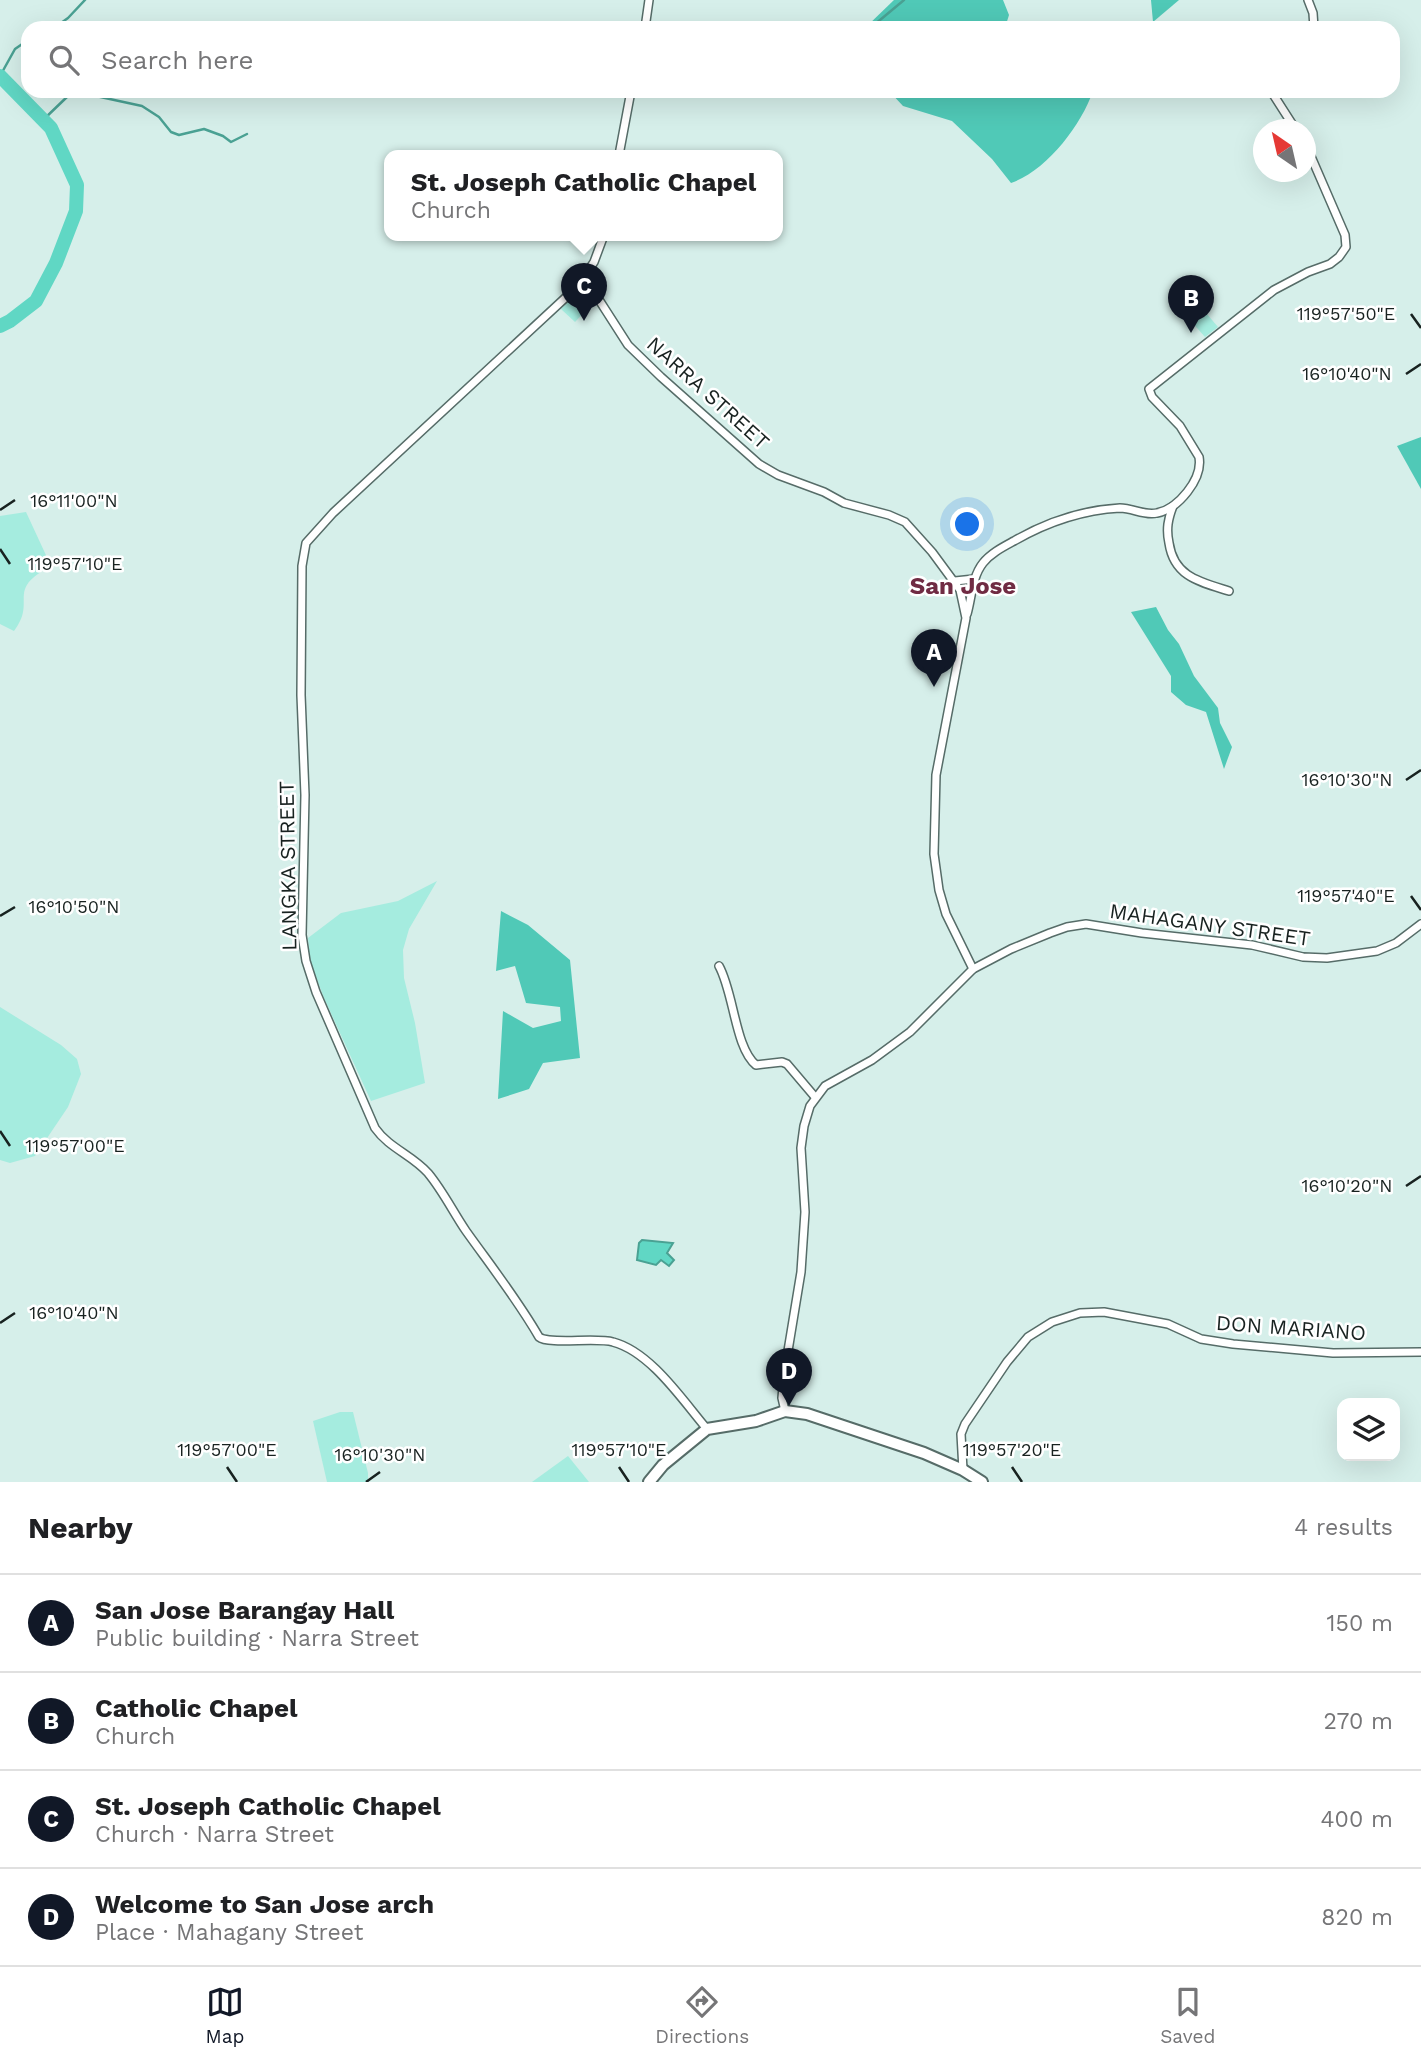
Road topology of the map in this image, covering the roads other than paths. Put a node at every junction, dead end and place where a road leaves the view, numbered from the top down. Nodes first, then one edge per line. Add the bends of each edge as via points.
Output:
1 (649, 0) edge
2 (1308, 0) edge
3 (647, 21) edge
4 (1314, 21) edge
5 (630, 98) edge
6 (1275, 98) edge
7 (1289, 119) edge
8 (620, 150) edge
9 (1316, 173) edge
10 (601, 241) edge
11 (585, 278) junction
12 (1174, 505) junction
13 (974, 579) junction
14 (955, 581) junction
15 (1229, 591) dead end
16 (967, 618) junction
17 (1421, 923) edge
18 (719, 966) dead end
19 (973, 969) junction
20 (815, 1097) junction
21 (1421, 1352) edge
22 (785, 1411) junction
23 (707, 1429) junction
24 (963, 1470) junction
25 (649, 1482) edge
26 (982, 1482) edge

1 - 3 street
2 - 4 street
5 - 8 street
6 - 7 street
9 - 12 street via 1345,235 1346,247 1339,257 1274,290 1149,388 1187,435 1200,462 1195,480
10 - 11 street
11 - 14 street, NARRA STREET via 628,345 759,464 844,503 905,522
11 - 23 street, LANGKA STREET via 306,542 300,675 305,795 302,935 316,992 376,1128 440,1188 539,1337 548,1341 600,1340 631,1350 651,1364
12 - 13 street via 1151,514 1119,508 1047,523 989,556
12 - 15 street via 1167,532 1175,565 1196,580
13 - 14 street
13 - 16 street
14 - 16 street, NARRA STREET
16 - 19 street, NARRA STREET via 940,750 933,825 939,890
17 - 19 street, MAHAGANY STREET via 1377,951 1327,958 1086,924 1050,933
18 - 20 street via 749,1060 756,1065 787,1064
19 - 20 street, MAHAGANY STREET via 910,1032
20 - 22 street via 801,1148 805,1212 801,1272 783,1375
21 - 24 street, DON MARIANO via 1333,1353 1233,1344 1200,1339 1168,1324 1104,1312 1080,1313 1037,1330 1007,1362 965,1424 961,1434
22 - 23 street
22 - 24 street via 807,1414
23 - 25 street
24 - 26 street

